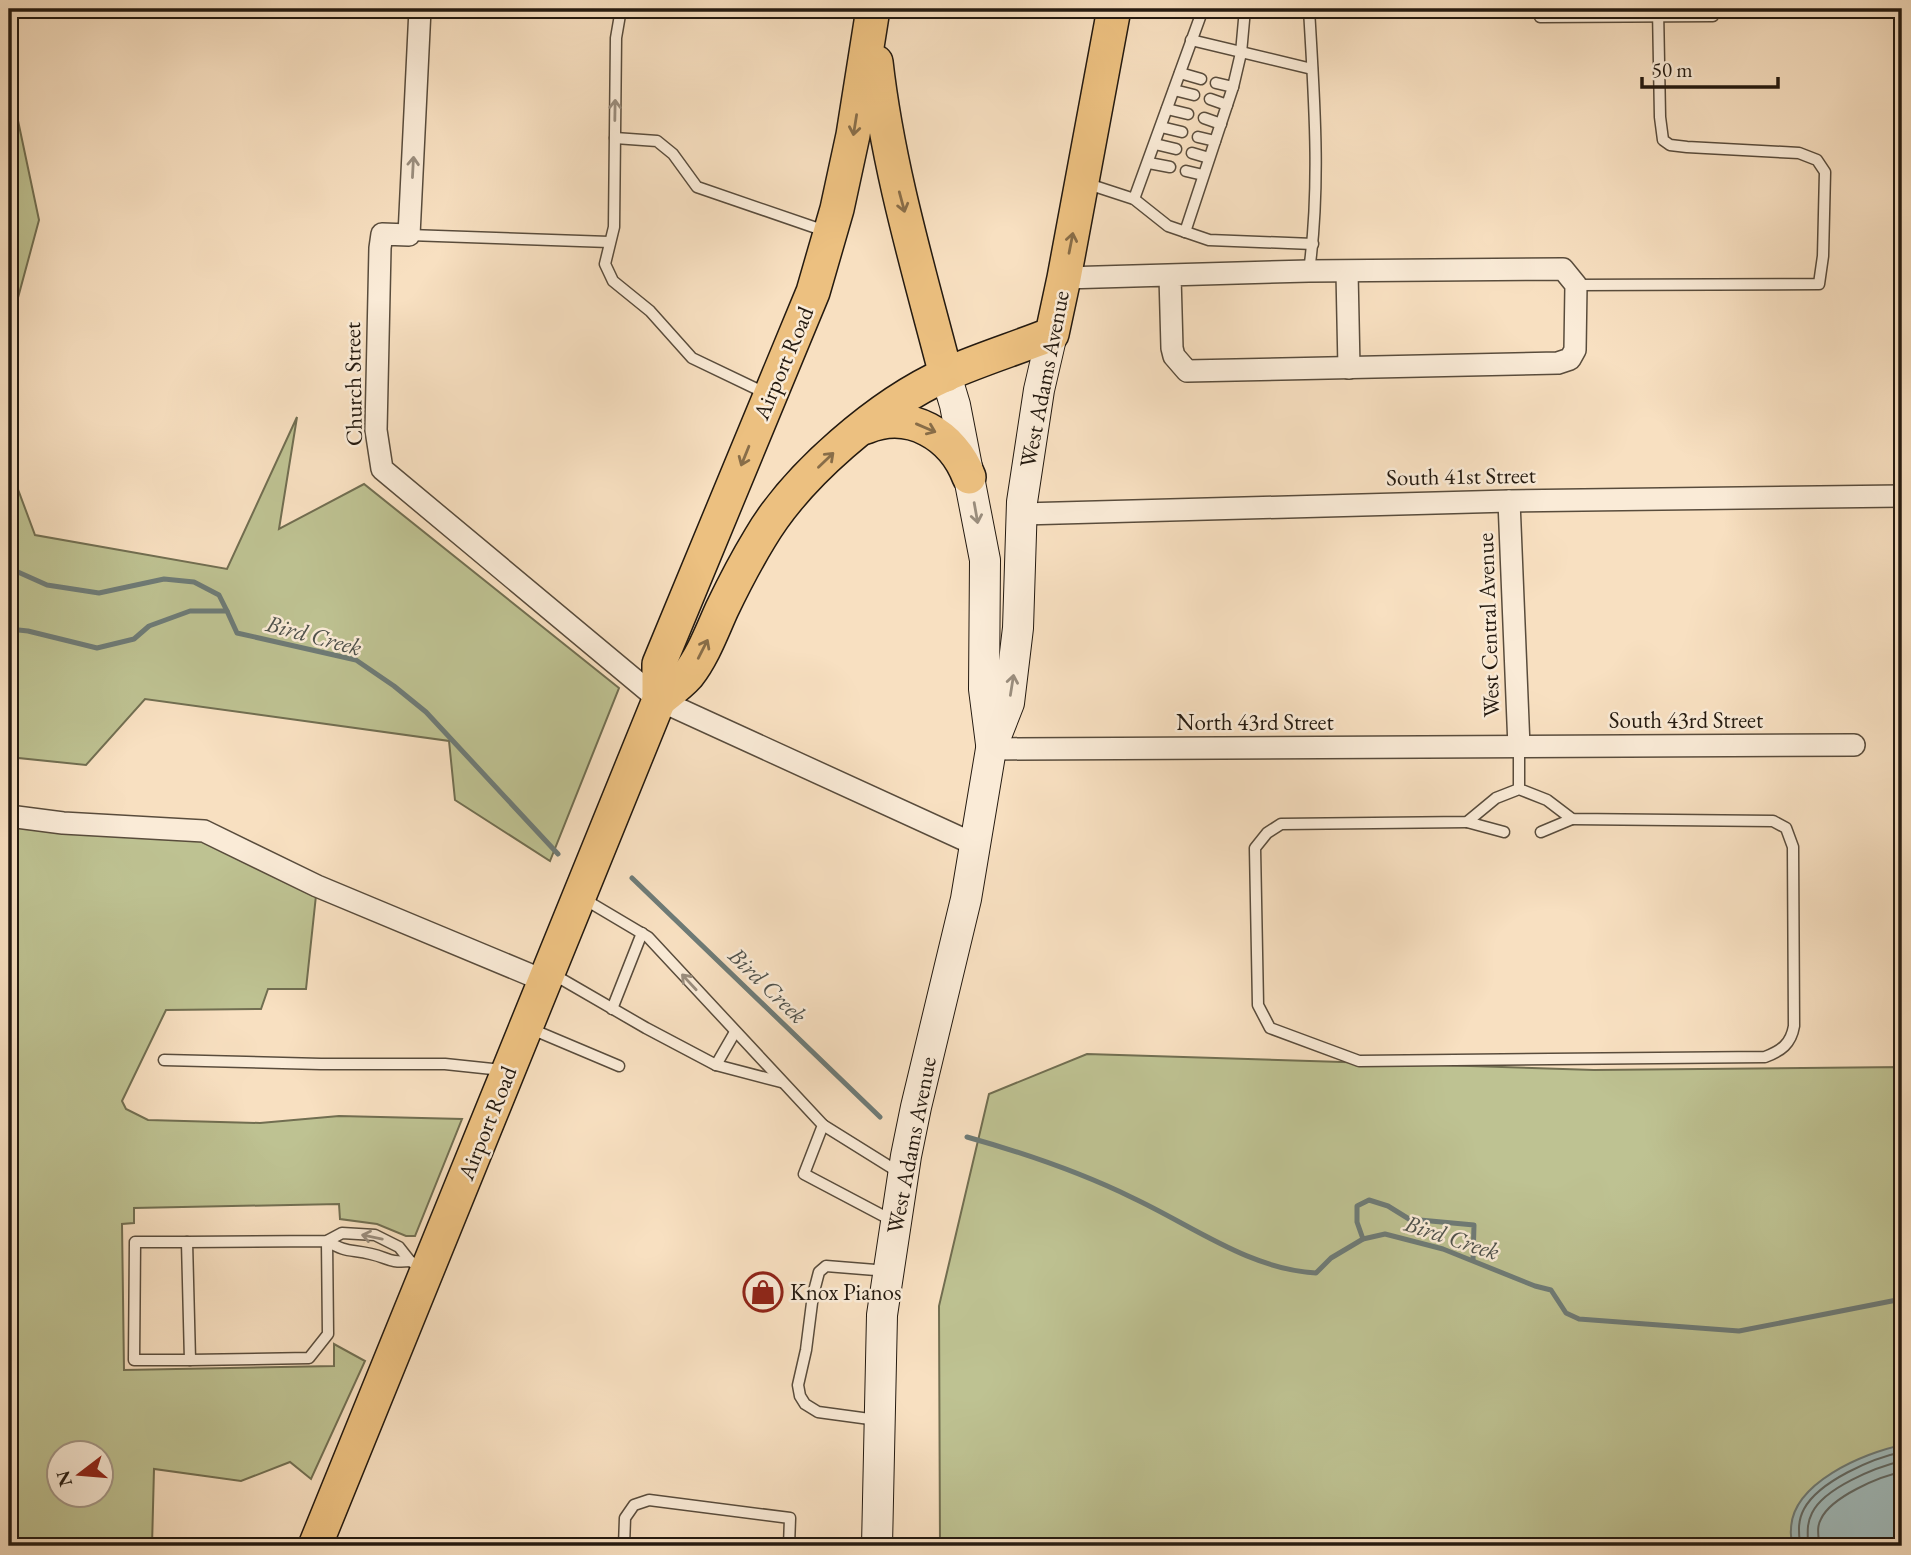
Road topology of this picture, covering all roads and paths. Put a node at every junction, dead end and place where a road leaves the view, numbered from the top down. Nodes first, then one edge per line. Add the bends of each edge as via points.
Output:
1 (419, 9) edge
2 (621, 9) edge
3 (1114, 9) edge
4 (1224, 9) edge
5 (1245, 9) edge
6 (1309, 9) edge
7 (1540, 9) edge
8 (1713, 9) edge
9 (1202, 10) edge
10 (873, 12) edge
11 (1659, 12) edge
12 (1191, 40) junction
13 (1241, 53) junction
14 (1312, 69) junction
15 (1180, 73) junction
16 (1200, 79) dead end
17 (1216, 83) dead end
18 (1233, 87) junction
19 (1174, 90) junction
20 (1194, 94) dead end
21 (1210, 99) dead end
22 (1227, 105) junction
23 (1167, 109) junction
24 (1188, 114) dead end
25 (1204, 118) dead end
26 (1221, 124) junction
27 (1161, 127) junction
28 (1182, 132) dead end
29 (1198, 137) dead end
30 (615, 138) junction
31 (1214, 141) junction
32 (1155, 144) junction
33 (1176, 149) dead end
34 (1192, 153) dead end
35 (1209, 158) junction
36 (1149, 163) junction
37 (1170, 167) dead end
38 (1186, 171) dead end
39 (1203, 175) junction
40 (1082, 182) junction
41 (1134, 199) junction
42 (1185, 232) junction
43 (831, 233) junction
44 (410, 235) junction
45 (609, 242) junction
46 (1313, 244) junction
47 (1309, 271) junction
48 (1347, 272) junction
49 (1170, 276) junction
50 (1064, 278) junction
51 (1576, 285) junction
52 (1052, 334) junction
53 (1349, 368) junction
54 (946, 374) junction
55 (770, 396) junction
56 (861, 429) junction
57 (969, 477) junction
58 (1902, 496) edge
59 (1510, 501) junction
60 (1021, 514) junction
61 (660, 700) junction
62 (1854, 745) dead end
63 (1519, 747) junction
64 (991, 749) junction
65 (1519, 789) junction
66 (9, 816) edge
67 (1572, 819) junction
68 (1467, 822) junction
69 (1504, 832) dead end
70 (1541, 832) dead end
71 (976, 845) junction
72 (579, 896) junction
73 (642, 933) junction
74 (547, 976) junction
75 (612, 1009) junction
76 (526, 1027) junction
77 (735, 1032) junction
78 (164, 1060) dead end
79 (716, 1065) junction
80 (619, 1066) dead end
81 (509, 1070) junction
82 (781, 1082) junction
83 (823, 1125) junction
84 (903, 1175) junction
85 (896, 1222) junction
86 (327, 1241) junction
87 (187, 1242) junction
88 (418, 1266) junction
89 (888, 1271) junction
90 (190, 1360) junction
91 (880, 1420) junction
92 (315, 1546) edge
93 (624, 1546) edge
94 (789, 1546) edge
95 (877, 1546) edge

44 -> 1 street
30 -> 2 lane via 616,38
3 - 40 main road, West Adams Avenue
4 - 9 lane
5 - 13 lane
6 - 14 lane
7 - 11 lane via 1540,17
8 - 11 lane via 1713,16
9 - 12 lane
10 -> 43 main road, Airport Road
10 -> 54 main road, Airport Road via 892,165
11 - 51 lane via 1662,140 1687,147 1799,153 1817,160 1825,173 1819,284
12 - 13 lane
12 - 15 lane
13 - 14 lane
13 - 18 lane
14 - 46 lane
15 - 16 lane
15 - 19 lane
17 - 18 lane
18 - 22 lane
19 - 20 lane
19 - 23 lane
21 - 22 lane
22 - 26 lane
23 - 24 lane
23 - 27 lane
25 - 26 lane
26 - 31 lane
27 - 28 lane
27 - 32 lane
29 - 31 lane
30 - 43 lane via 657,141 673,154 697,187
30 - 45 lane via 614,227
31 - 35 lane
32 - 33 lane
32 - 36 lane
34 - 35 lane
35 - 39 lane
36 - 37 lane
36 - 41 lane
38 - 39 lane
39 - 42 lane
40 - 41 lane
50 -> 40 main road, West Adams Avenue
41 - 42 lane via 1168,226
42 - 46 lane via 1209,240
43 - 55 main road, Airport Road via 813,292
44 - 45 lane
44 - 61 street, Church Street via 382,234 380,248 376,430 382,469
45 - 55 lane via 605,264 613,281 650,311 692,358
46 - 47 lane
47 - 48 street
47 - 49 street
48 - 51 street via 1563,269
48 - 53 street
49 - 50 street
49 - 53 street via 1172,348 1187,371
50 - 52 main road, West Adams Avenue
51 - 53 street via 1575,350 1570,359 1558,363
52 - 54 main road, Airport Road
52 - 60 main road, West Adams Avenue via 1038,390
54 - 56 main road, Airport Road
54 - 57 main road, West Adams Avenue
55 -> 61 main road, Airport Road via 659,664
56 -> 57 main road via 897,421 923,426 952,446
61 -> 56 main road, Airport Road via 687,676 702,653 762,534 813,473
57 -> 64 main road, West Adams Avenue via 985,560 984,689
58 - 59 street, South 41st Street
59 - 60 street, South 41st Street
59 - 63 street, West Central Avenue
64 -> 60 main road, West Adams Avenue via 1009,703 1015,665
61 - 71 street
61 - 72 main road, Airport Road
62 - 63 street, South 43rd Street
63 - 64 street, North 43rd Street
63 - 65 lane
64 - 71 main road, West Adams Avenue
65 - 67 lane via 1547,800
65 - 68 lane via 1496,798
66 - 74 street via 204,831 317,886
67 - 68 lane via 1773,821 1786,828 1793,847 1794,1026 1780,1052 1765,1057 1359,1061 1270,1028 1258,1005 1255,848 1267,833 1281,824
67 - 70 lane
68 - 69 lane
71 - 84 main road, West Adams Avenue
72 - 73 lane
72 - 74 main road, Airport Road
73 - 75 lane
77 -> 73 lane
74 - 75 lane
74 - 76 main road, Airport Road
75 - 79 lane
76 - 80 lane
76 - 81 main road, Airport Road
77 - 79 lane
77 - 82 lane
78 - 81 lane via 445,1064
79 - 82 lane
81 - 88 main road, Airport Road
82 - 83 lane
83 - 84 lane
83 - 85 lane via 804,1174
84 - 85 main road, West Adams Avenue
85 - 89 main road, West Adams Avenue
86 - 87 lane
86 - 88 lane via 342,1250
88 -> 86 lane via 399,1247 375,1235 342,1233
86 - 90 lane via 328,1334 309,1358
87 - 90 lane
87 - 90 lane via 135,1242 134,1360
88 - 92 main road, Airport Road
89 - 91 main road, West Adams Avenue via 882,1315
89 - 91 lane via 826,1266 819,1272 799,1385 805,1404 818,1412
91 - 95 main road, West Adams Avenue
93 - 94 lane via 625,1518 634,1505 649,1500 790,1518

